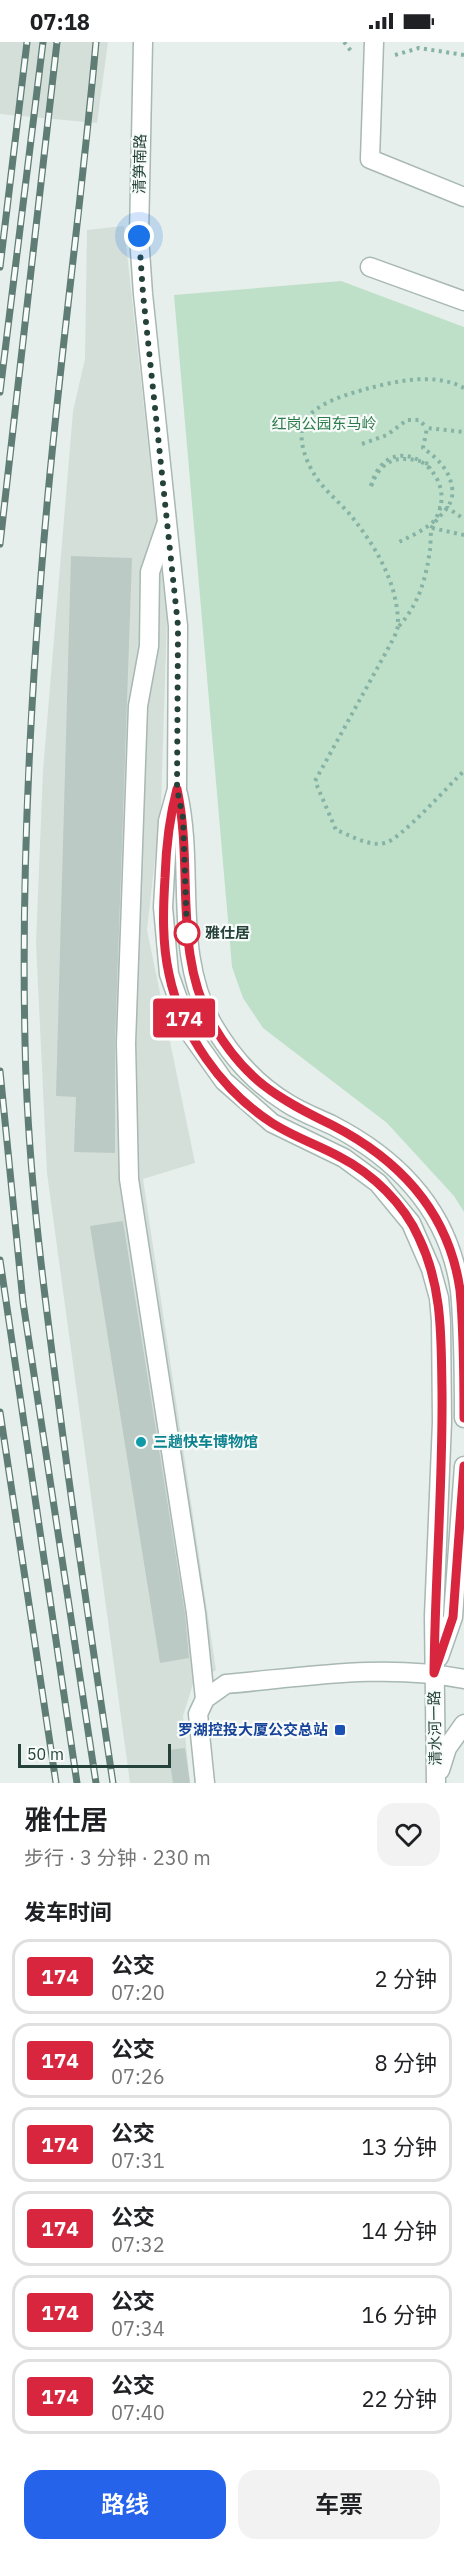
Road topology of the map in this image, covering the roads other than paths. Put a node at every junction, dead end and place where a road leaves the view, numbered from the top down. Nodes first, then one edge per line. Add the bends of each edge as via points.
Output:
1 (143, 42) edge
2 (374, 42) edge
3 (464, 197) edge
4 (370, 267) dead end
5 (464, 301) edge
6 (168, 521) junction
7 (177, 789) junction
8 (464, 1418) edge
9 (464, 1466) edge
10 (455, 1575) junction
11 (464, 1603) edge
12 (464, 1667) edge
13 (434, 1673) junction
14 (464, 1679) edge
15 (205, 1699) junction
16 (464, 1724) edge
17 (205, 1783) edge
18 (436, 1783) edge

1 - 6 street, 清笋南路 via 139,236
2 - 3 street via 370,159
4 - 5 street
6 - 7 street, 清笋南路 via 178,626
6 - 15 street via 150,572 149,646 138,706 126,1043 129,1179 196,1613
7 - 8 street, 清笋南路 via 183,818 188,944 193,976 206,1011 223,1041 251,1075 288,1104 367,1146 399,1171 431,1208 450,1249 460,1290
7 - 13 street, 清笋南路 via 168,831 165,945 172,985 190,1033 224,1080 257,1112 344,1158 378,1183 411,1223 436,1283 441,1320 442,1433
9 - 10 street
10 - 11 street
10 - 13 street via 453,1617
12 - 13 street, 清水河一路
13 - 14 street, 清水河一路
13 - 15 street via 381,1670 226,1684
13 - 18 street, 清水河一路
15 - 17 street via 198,1714
16 - 18 street via 447,1748

